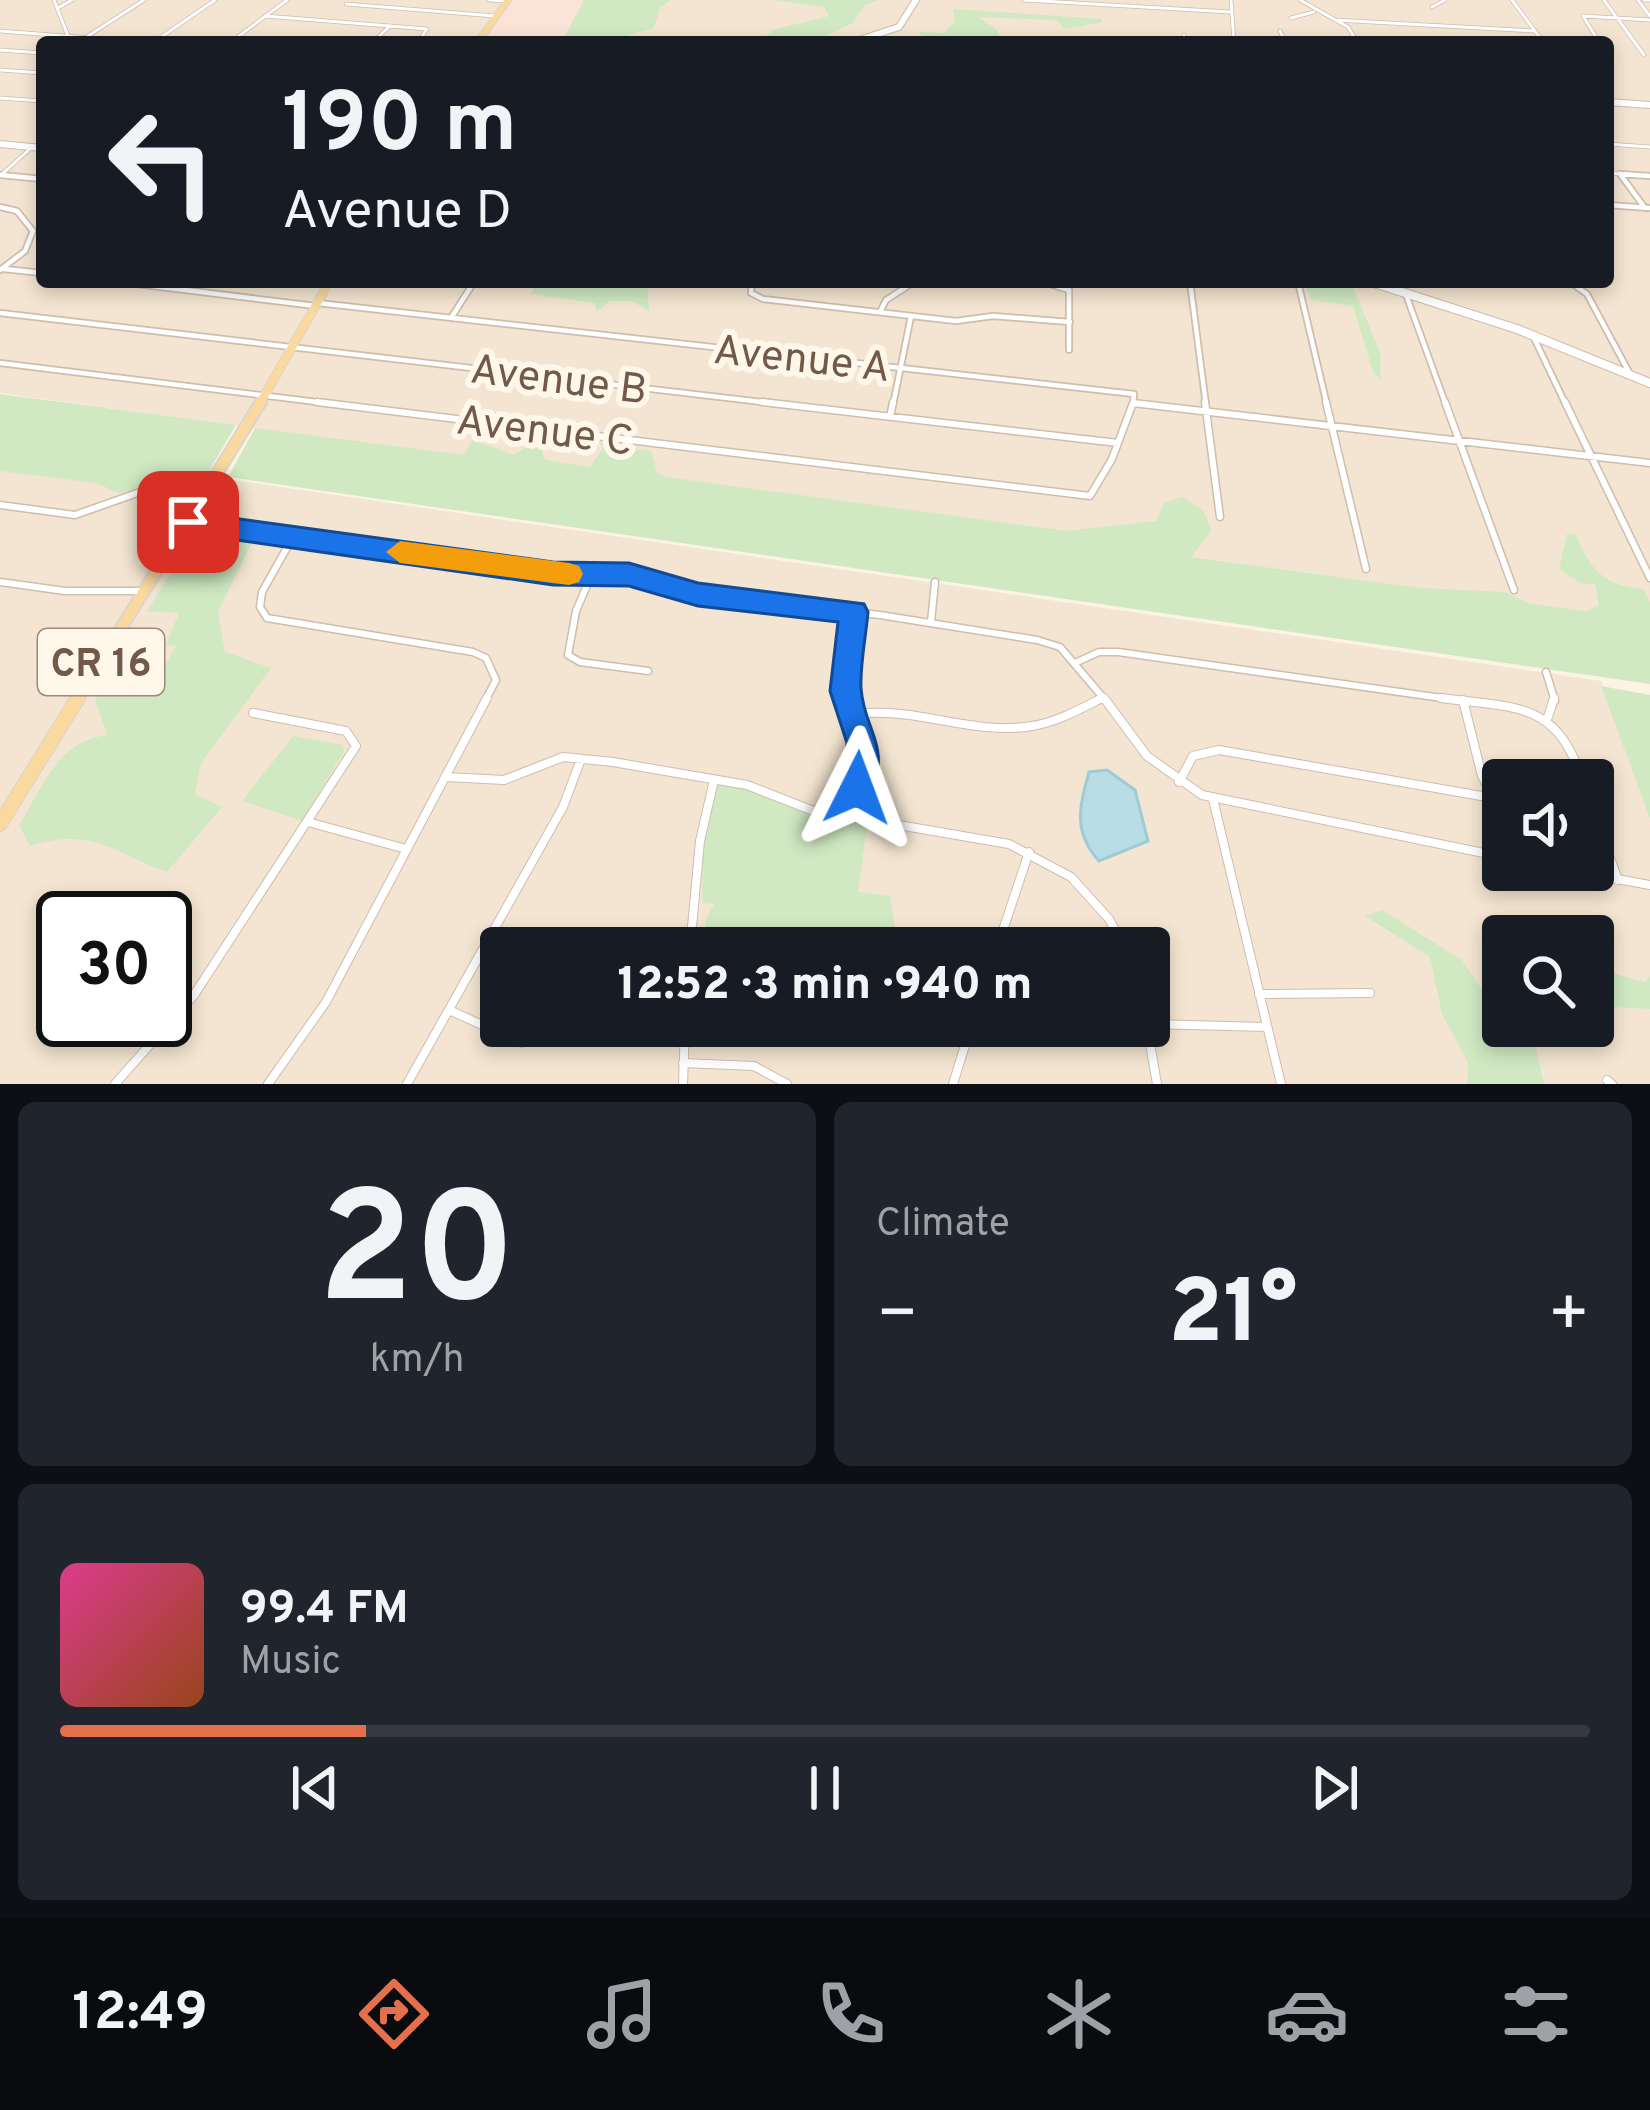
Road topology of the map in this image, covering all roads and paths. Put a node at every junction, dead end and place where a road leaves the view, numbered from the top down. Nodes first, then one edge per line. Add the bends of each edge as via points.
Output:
1 (54, 0) edge
2 (72, 0) edge
3 (144, 0) edge
4 (215, 0) edge
5 (287, 0) edge
6 (489, 0) edge
7 (916, 0) edge
8 (1024, 0) edge
9 (1231, 0) edge
10 (1300, 0) edge
11 (1444, 0) edge
12 (1512, 0) edge
13 (1604, 0) edge
14 (1644, 0) edge
15 (507, 1) edge
16 (349, 2) edge
17 (1432, 7) dead end
18 (58, 8) junction
19 (1230, 12) junction
20 (1314, 12) junction
21 (265, 16) junction
22 (499, 16) junction
23 (1291, 18) dead end
24 (1617, 18) junction
25 (1650, 18) edge
26 (1335, 20) junction
27 (390, 26) junction
28 (1280, 31) dead end
29 (1535, 31) junction
30 (1, 32) edge
31 (1343, 33) dead end
32 (1353, 33) junction
33 (68, 36) joint
34 (88, 36) edge
35 (163, 36) edge
36 (239, 36) edge
37 (379, 36) edge
38 (422, 36) edge
39 (483, 36) edge
40 (870, 36) edge
41 (1233, 36) edge
42 (1283, 36) edge
43 (1354, 36) edge
44 (1539, 36) edge
45 (1595, 36) edge
46 (0, 50) edge
47 (36, 53) edge
48 (1644, 55) dead end
49 (0, 70) edge
50 (36, 73) edge
51 (0, 98) edge
52 (36, 101) edge
53 (1614, 102) edge
54 (1650, 105) edge
55 (0, 144) edge
56 (1614, 144) edge
57 (36, 147) edge
58 (1650, 147) edge
59 (36, 148) edge
60 (1614, 173) edge
61 (1618, 173) junction
62 (0, 176) edge
63 (1650, 176) edge
64 (36, 179) edge
65 (1614, 205) edge
66 (0, 207) edge
67 (1648, 208) edge
68 (36, 213) dead end
69 (23, 218) junction
70 (1, 269) edge
71 (36, 272) edge
72 (174, 288) edge
73 (326, 288) edge
74 (470, 288) edge
75 (751, 288) edge
76 (905, 288) edge
77 (1065, 288) edge
78 (1191, 288) edge
79 (1299, 288) edge
80 (1404, 288) edge
81 (1578, 288) edge
82 (317, 304) junction
83 (880, 312) junction
84 (0, 313) edge
85 (910, 316) junction
86 (451, 318) junction
87 (1070, 322) junction
88 (1533, 335) junction
89 (292, 347) junction
90 (1069, 350) dead end
91 (0, 363) edge
92 (900, 368) junction
93 (1630, 374) junction
94 (1650, 383) edge
95 (265, 395) junction
96 (1132, 403) junction
97 (1206, 411) junction
98 (890, 417) junction
99 (1331, 425) junction
100 (1460, 441) junction
101 (1118, 443) junction
102 (1592, 456) junction
103 (1650, 463) edge
104 (202, 498) junction
105 (0, 505) edge
106 (1220, 517) dead end
107 (188, 522) junction
108 (293, 537) junction
109 (1366, 569) dead end
110 (592, 574) junction
111 (1650, 578) edge
112 (0, 582) edge
113 (935, 582) dead end
114 (1514, 590) dead end
115 (145, 591) junction
116 (854, 612) junction
117 (931, 622) junction
118 (1077, 662) junction
119 (648, 671) dead end
120 (1546, 672) dead end
121 (1102, 698) junction
122 (1463, 700) junction
123 (253, 713) dead end
124 (855, 714) junction
125 (1548, 717) junction
126 (581, 759) junction
127 (1574, 759) edge
128 (446, 777) junction
129 (714, 780) junction
130 (1179, 782) junction
131 (1213, 800) junction
132 (853, 816) junction
133 (308, 822) junction
134 (0, 824) edge
135 (406, 849) junction
136 (1029, 852) junction
137 (1482, 853) edge
138 (1614, 869) edge
139 (1614, 879) edge
140 (1618, 880) junction
141 (1650, 885) edge
142 (692, 927) edge
143 (1004, 927) edge
144 (1111, 927) edge
145 (1370, 993) dead end
146 (1259, 994) junction
147 (449, 1010) junction
148 (480, 1024) edge
149 (1170, 1025) edge
150 (1268, 1027) junction
151 (684, 1047) edge
152 (964, 1047) edge
153 (1151, 1047) edge
154 (683, 1064) junction
155 (115, 1084) edge
156 (268, 1084) edge
157 (407, 1084) edge
158 (683, 1084) edge
159 (787, 1084) edge
160 (953, 1084) edge
161 (1157, 1084) edge
162 (1281, 1084) edge

1 - 18 street
2 - 18 street
3 - 34 street
4 - 35 street
5 - 21 street
6 - 15 street
7 - 40 street via 903,24
8 - 19 street
9 - 19 street
10 - 20 street
11 - 17 street
12 - 29 street
13 - 24 street
14 - 25 street
15 - 22 main road
16 - 22 street
18 - 33 street
19 - 41 street
20 - 23 street
20 - 26 street
21 - 27 street
21 - 36 street
22 - 39 main road
24 - 25 street
24 - 45 street via 1583,16
24 - 48 street
26 - 29 street
26 - 32 street
27 - 37 street
27 - 38 street via 427,29
28 - 42 street
29 - 44 street
30 - 33 street
31 - 32 street
32 - 43 street
46 - 47 street
49 - 50 street
51 - 52 street
53 - 54 street
55 - 57 street
56 - 58 street
59 - 62 street
60 - 61 street
61 - 63 street
61 - 67 street
62 - 64 street
65 - 67 street
66 - 69 street
68 - 69 street
69 - 70 street via 33,238
70 - 71 street
72 - 82 street, Avenue A
73 - 82 main road, CR 16
74 - 86 street
75 - 83 street via 759,299
76 - 83 street
77 - 87 street
78 - 97 street
79 - 99 street
80 - 88 street
80 - 100 street
81 - 93 street
82 - 86 street, Avenue A
82 - 89 main road, CR 16
83 - 85 street
84 - 89 street, Avenue B
85 - 87 street
85 - 92 street
86 - 92 street, Avenue A
87 - 90 street
88 - 93 street
88 - 102 street
89 - 95 main road, CR 16
89 - 98 street, Avenue B
91 - 95 street, Avenue C
92 - 96 street, Avenue A via 1134,394
92 - 98 street
93 - 94 street
95 - 101 street, Avenue C via 1090,496
95 - 104 main road, CR 16
96 - 97 street
96 - 101 street
97 - 99 street
97 - 106 street
98 - 101 street, Avenue B
99 - 100 street
99 - 109 street
100 - 102 street
100 - 114 street
102 - 103 street
102 - 111 street
104 - 105 street via 143,491 98,515
104 - 107 main road, CR 16
107 - 108 street
107 - 115 main road, CR 16
108 - 110 street
108 - 128 street via 262,592 267,618 461,650 494,667 491,693
110 - 116 street
110 - 119 street via 568,655
112 - 115 street
113 - 117 street
115 - 134 main road, CR 16
116 - 117 street
116 - 124 street via 845,691
117 - 118 street via 1037,640
118 - 121 street
118 - 122 street via 1118,652
120 - 125 street via 1556,701
121 - 124 street via 1017,728 889,710
121 - 130 street via 1147,756
122 - 125 street
122 - 130 street via 1487,797 1219,750 1193,756
123 - 133 street via 346,731 356,740
124 - 132 street via 863,743
125 - 127 street
126 - 128 street via 563,757 489,782
126 - 129 street
126 - 147 street via 563,807
128 - 135 street
129 - 132 street
129 - 142 street
130 - 131 street
131 - 137 street
131 - 146 street
132 - 136 street
133 - 135 street
133 - 155 street via 194,995
135 - 156 street via 306,1036
136 - 143 street
136 - 144 street via 1071,877
138 - 140 street
139 - 140 street
140 - 141 street
145 - 146 street
146 - 150 street
147 - 148 street
147 - 157 street
149 - 150 street
150 - 162 street
151 - 154 street
152 - 160 street
153 - 161 street
154 - 158 street
154 - 159 street via 761,1067

